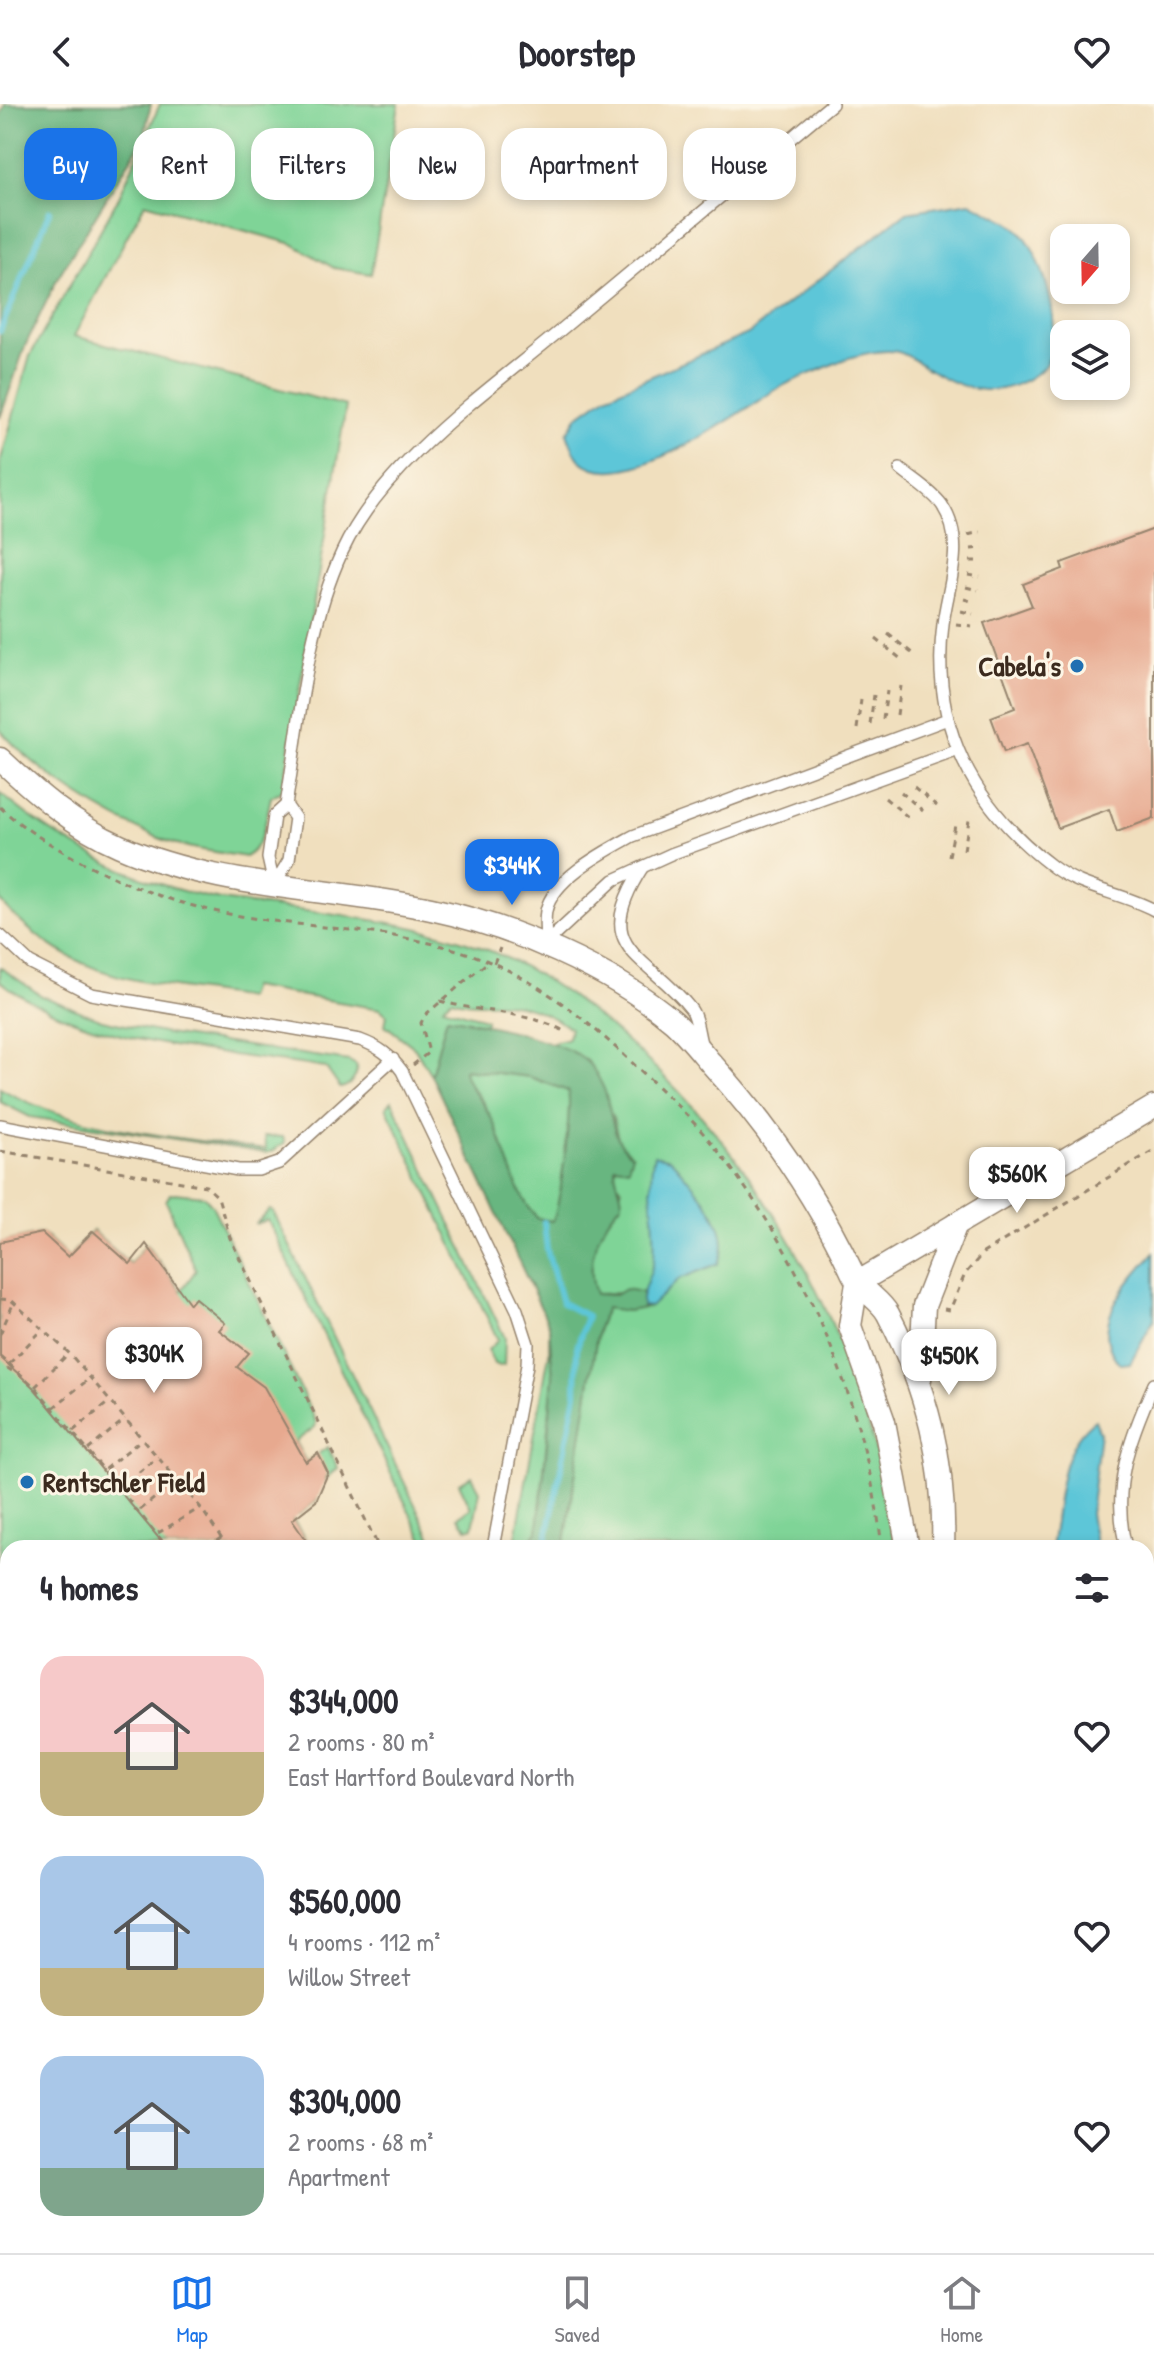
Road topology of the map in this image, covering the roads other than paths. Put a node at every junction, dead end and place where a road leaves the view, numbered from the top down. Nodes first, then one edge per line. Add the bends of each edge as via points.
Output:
1 (832, 104) edge
2 (900, 469) dead end
3 (945, 720) junction
4 (956, 751) junction
5 (0, 759) edge
6 (286, 805) junction
7 (642, 868) junction
8 (274, 885) junction
9 (1154, 910) edge
10 (0, 935) edge
11 (546, 943) junction
12 (704, 1055) junction
13 (393, 1059) junction
14 (1154, 1107) edge
15 (0, 1125) edge
16 (956, 1224) junction
17 (857, 1283) junction
18 (1154, 1384) edge
19 (920, 1388) junction
20 (494, 1540) edge
21 (906, 1540) edge
22 (943, 1540) edge
23 (1124, 1540) edge

1 - 6 lane via 490,389 422,448 372,503 342,551 315,628
2 - 3 lane via 942,505 953,539 955,567 940,649
3 - 4 lane
3 - 11 lane via 633,836 593,858 566,881 546,909
4 - 7 lane
4 - 9 lane via 1012,832 1055,869
5 - 8 street via 41,797 117,845 195,872
6 - 8 lane via 274,816 268,858
6 - 8 lane via 295,818 289,860
7 - 11 lane via 614,880
7 - 12 lane via 621,903 619,922 640,963 693,1010
8 - 11 street via 431,909
10 - 13 lane via 30,963 91,994 360,1040
11 - 12 street via 674,1022
12 - 17 street via 789,1157
13 - 15 lane via 279,1163 258,1170
13 - 20 lane via 510,1296 528,1344
14 - 16 street
16 - 17 street
16 - 19 street via 924,1306
17 - 19 street via 886,1310
17 - 21 street via 850,1326 884,1422
18 - 23 lane via 1125,1458 1118,1514
19 - 22 street via 943,1482

